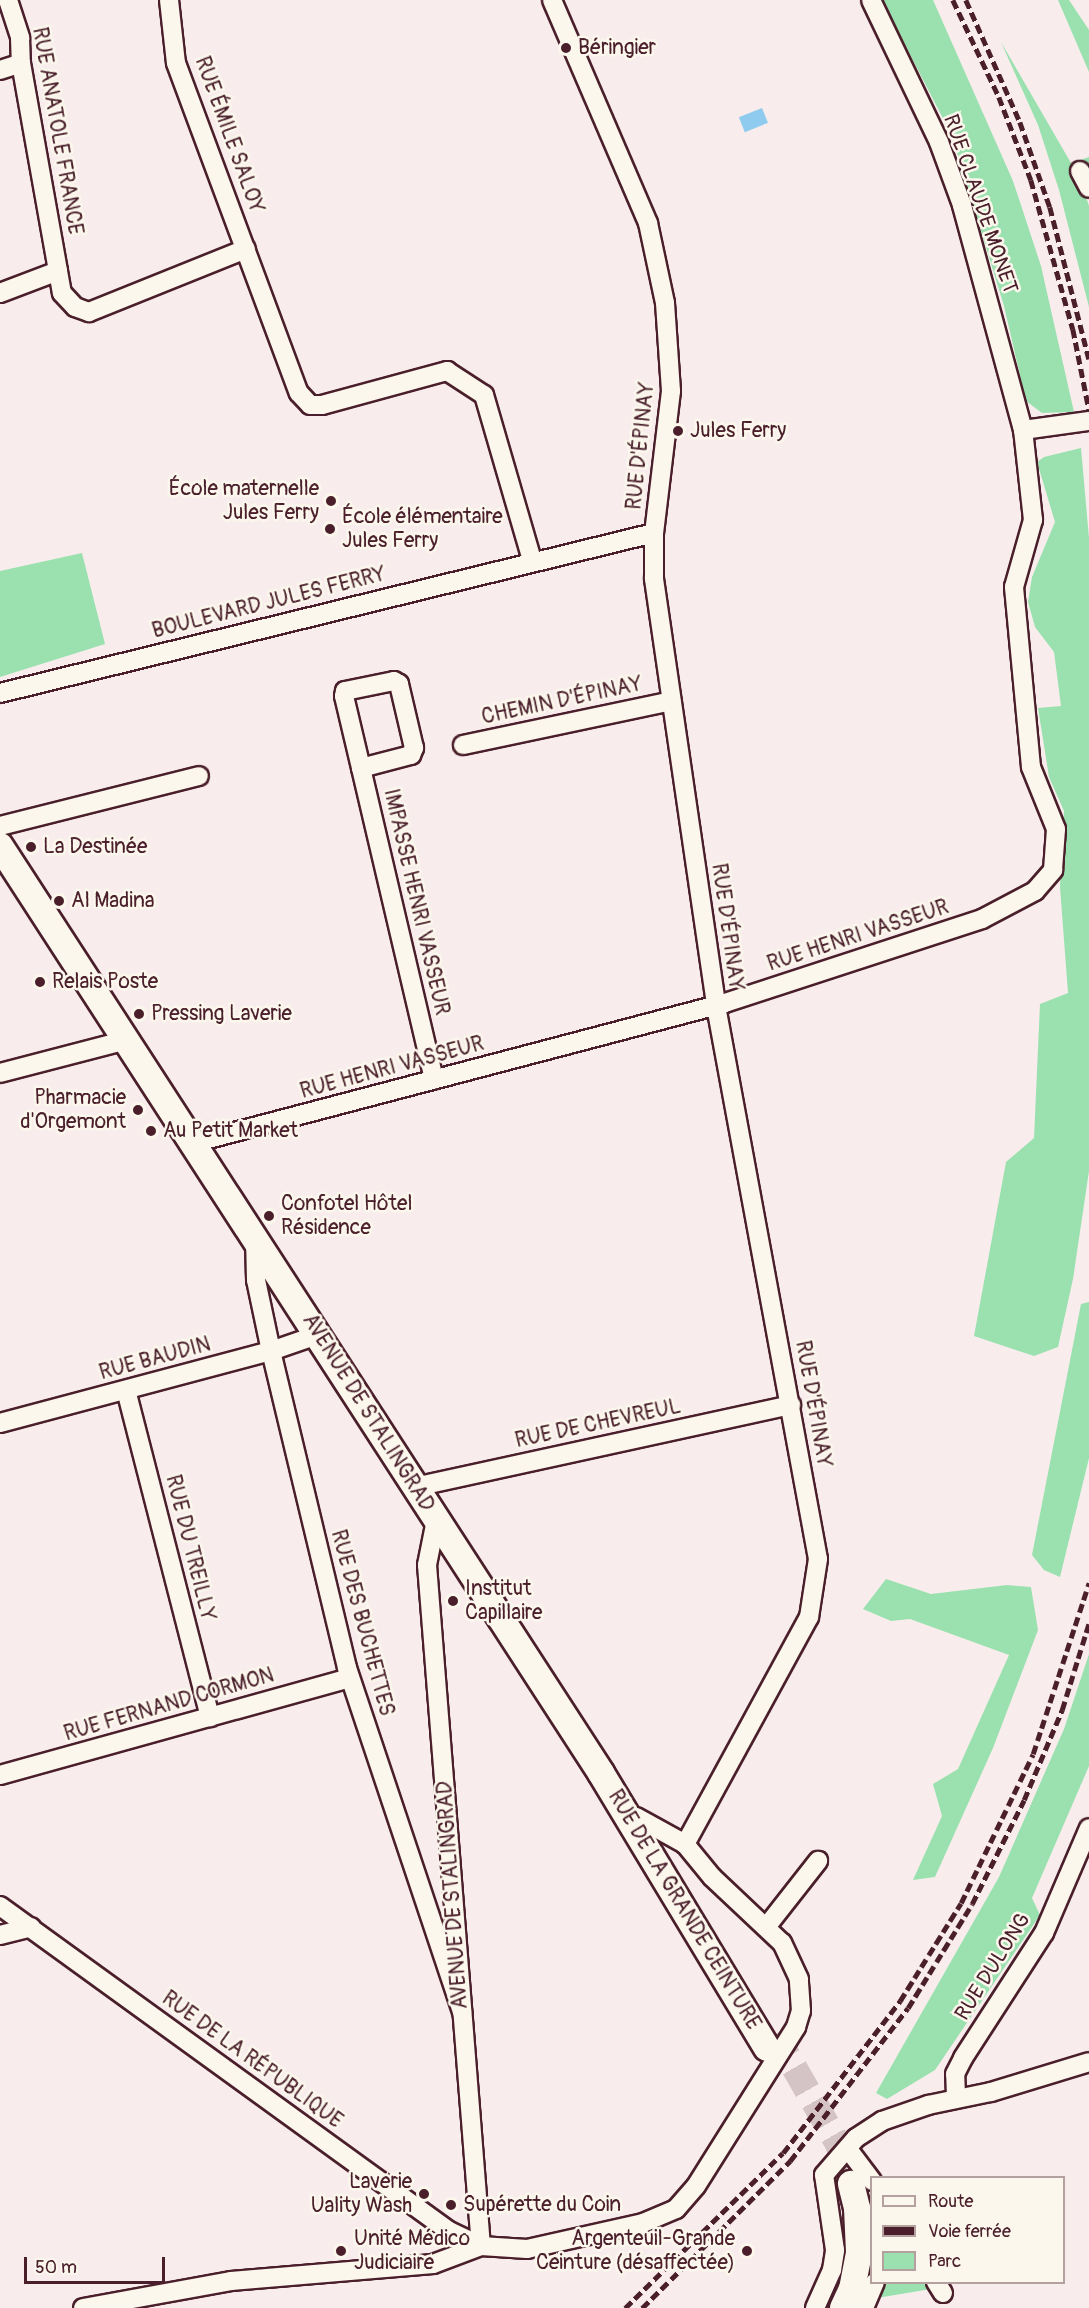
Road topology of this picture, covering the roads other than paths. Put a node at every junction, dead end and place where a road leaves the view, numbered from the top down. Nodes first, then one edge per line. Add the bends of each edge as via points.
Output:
1 (9, 0) edge
2 (169, 0) edge
3 (552, 0) edge
4 (872, 0) edge
5 (21, 63) junction
6 (0, 70) edge
7 (1080, 171) dead end
8 (1089, 188) edge
9 (246, 249) junction
10 (58, 271) junction
11 (0, 293) edge
12 (1089, 421) edge
13 (1023, 430) junction
14 (654, 533) junction
15 (532, 560) junction
16 (0, 693) edge
17 (671, 701) junction
18 (463, 745) dead end
19 (361, 768) junction
20 (199, 776) dead end
21 (0, 826) edge
22 (0, 846) edge
23 (716, 1006) junction
24 (127, 1040) junction
25 (0, 1073) edge
26 (435, 1080) junction
27 (194, 1143) junction
28 (255, 1236) junction
29 (320, 1334) junction
30 (271, 1352) junction
31 (126, 1390) junction
32 (791, 1405) junction
33 (0, 1423) edge
34 (416, 1488) junction
35 (436, 1520) junction
36 (350, 1678) junction
37 (210, 1717) junction
38 (601, 1773) junction
39 (0, 1775) edge
40 (636, 1817) junction
41 (1089, 1828) edge
42 (685, 1844) junction
43 (818, 1861) dead end
44 (0, 1906) edge
45 (767, 1926) junction
46 (31, 1927) junction
47 (0, 1935) edge
48 (462, 2012) junction
49 (1089, 2062) edge
50 (956, 2097) junction
51 (848, 2149) junction
52 (854, 2184) edge
53 (481, 2246) junction
54 (875, 2284) edge
55 (83, 2308) edge
56 (816, 2308) edge
57 (832, 2308) edge
58 (843, 2308) edge
59 (864, 2308) edge

1 - 5 street, RUE ANATOLE FRANCE via 21,38
2 - 9 street, RUE ÉMILE SALOY via 176,63
3 - 14 street, RUE D'ÉPINAY via 648,223 665,303 670,420
4 - 13 street, RUE CLAUDE MONET via 939,142 962,205
5 - 6 street
5 - 10 street, RUE ANATOLE FRANCE
7 - 8 street
9 - 10 street, RUE ANATOLE FRANCE via 88,312 75,307 62,293
9 - 15 street, RUE ÉMILE SALOY via 299,393 310,405 447,371 484,394
10 - 11 street
12 - 13 street
13 - 23 street, RUE HENRI VASSEUR via 1033,520 1014,587 1031,767 1056,829 1053,870 1035,891 982,919
14 - 15 street, BOULEVARD JULES FERRY
14 - 17 street, RUE D'ÉPINAY via 652,559
15 - 16 street, BOULEVARD JULES FERRY
17 - 18 street, CHEMIN D'ÉPINAY
17 - 23 street, RUE D'ÉPINAY
19 - 19 street, IMPASSE HENRI VASSEUR via 345,692 393,681 399,684 414,748 411,755
19 - 26 street, IMPASSE HENRI VASSEUR
20 - 21 street
22 - 24 main road, AVENUE DE STALINGRAD
23 - 26 street, RUE HENRI VASSEUR
23 - 32 street, RUE D'ÉPINAY
24 - 25 street
24 - 27 main road, AVENUE DE STALINGRAD
26 - 27 street, RUE HENRI VASSEUR
27 - 28 main road, AVENUE DE STALINGRAD
28 - 29 main road, AVENUE DE STALINGRAD
28 - 30 street, RUE DES BUCHETTES via 256,1280
29 - 30 street, RUE BAUDIN
29 - 34 main road, AVENUE DE STALINGRAD
30 - 31 street, RUE BAUDIN
30 - 36 street, RUE DES BUCHETTES
31 - 33 street, RUE BAUDIN
31 - 37 street, RUE DU TREILLY
32 - 34 street, RUE DE CHEVREUL
32 - 42 street, RUE D'ÉPINAY via 818,1560 809,1617
34 - 35 main road, AVENUE DE STALINGRAD
35 - 38 main road, RUE DE LA GRANDE CEINTURE
35 - 48 street, AVENUE DE STALINGRAD via 427,1565
36 - 37 street, RUE FERNAND CORMON
36 - 48 street, RUE DES BUCHETTES
37 - 39 street, RUE FERNAND CORMON
38 - 40 main road, RUE DE LA GRANDE CEINTURE
38 - 40 main road, RUE DE LA GRANDE CEINTURE via 771,2041
40 - 42 street, RUE DE LA GRANDE CEINTURE
41 - 50 street, RUE DULONG via 1044,1933 955,2074
42 - 45 street, RUE DE LA GRANDE CEINTURE via 712,1877
43 - 45 street
44 - 46 street, RUE DE LA RÉPUBLIQUE
45 - 53 street, RUE DE LA GRANDE CEINTURE via 794,1964 802,1993 801,2011 696,2186 676,2210 572,2242 527,2249
46 - 47 street
46 - 53 street, RUE DE LA RÉPUBLIQUE via 449,2232
48 - 53 street, AVENUE DE STALINGRAD
49 - 50 street via 991,2092
50 - 51 street via 882,2121
51 - 52 street
51 - 56 street via 822,2182 831,2210 835,2250 832,2270
52 - 57 main road via 848,2220 849,2255
52 - 58 main road via 859,2252 852,2289
53 - 55 street via 433,2264 231,2281
54 - 59 street

